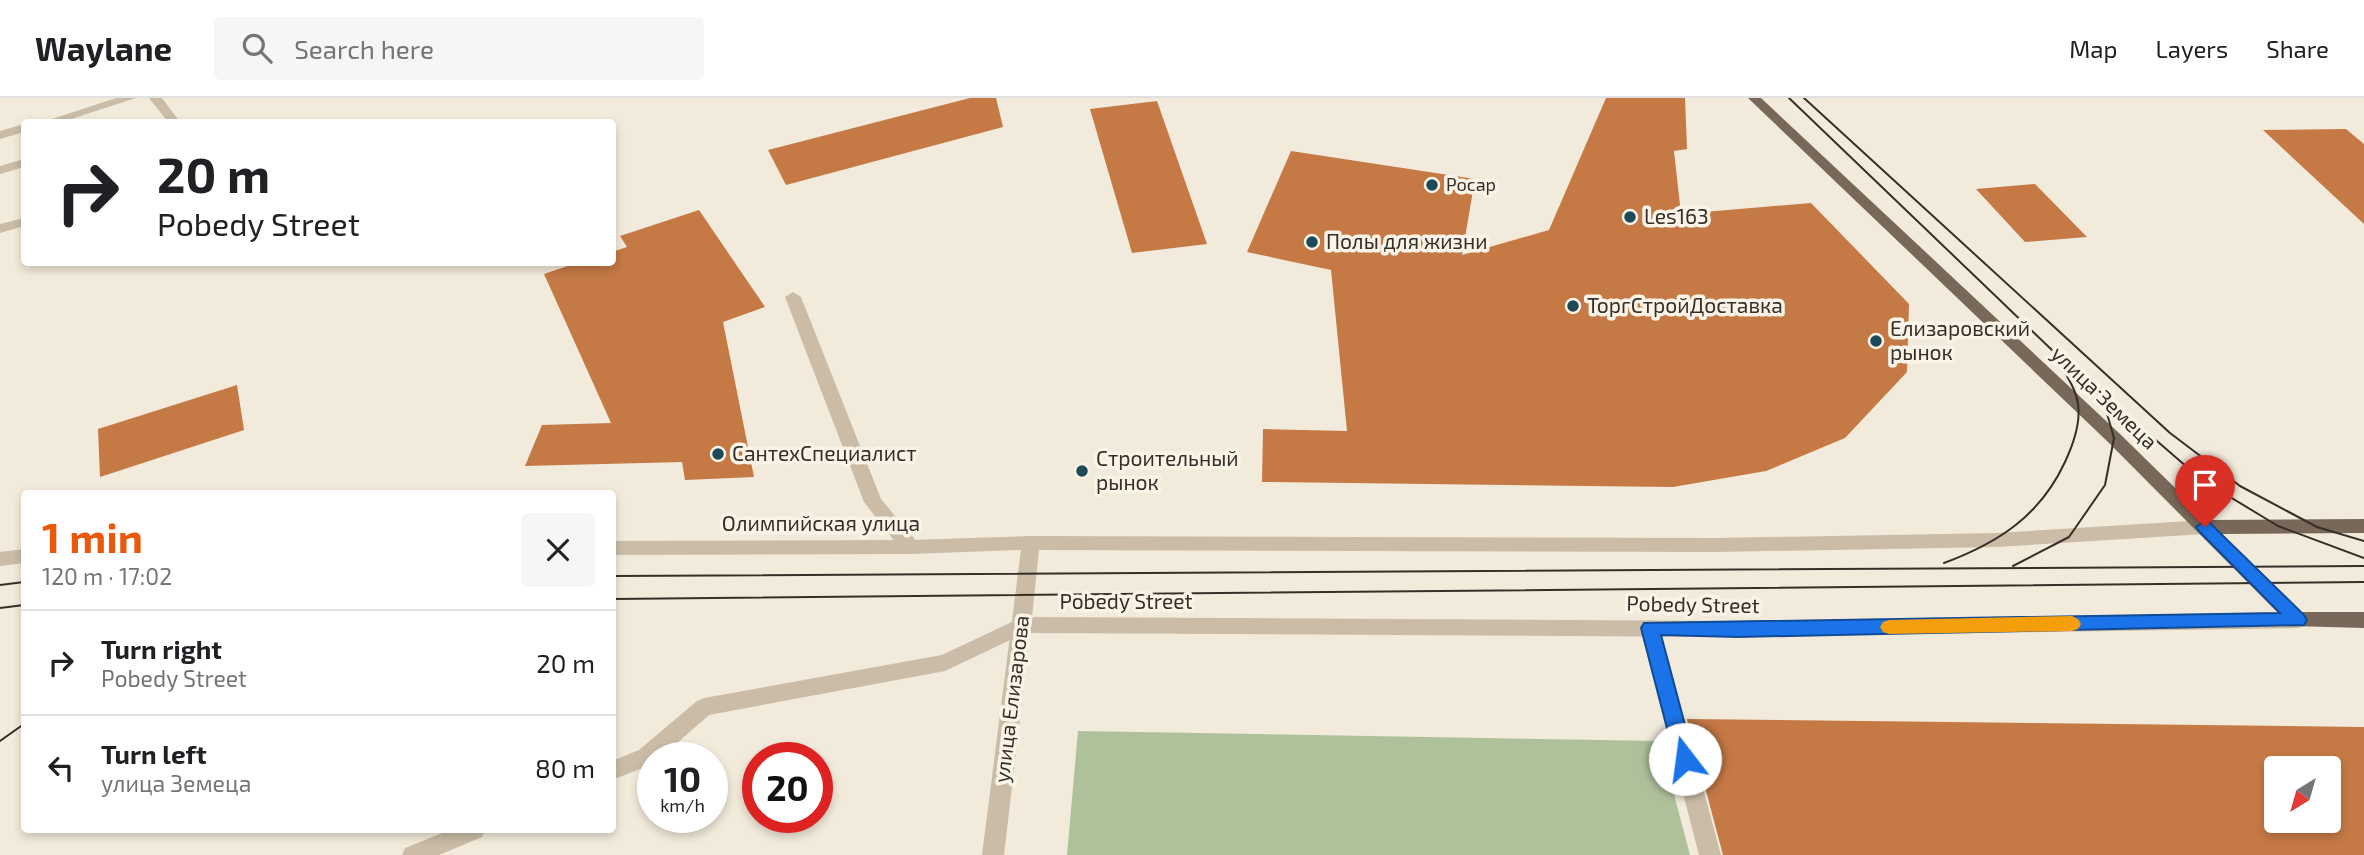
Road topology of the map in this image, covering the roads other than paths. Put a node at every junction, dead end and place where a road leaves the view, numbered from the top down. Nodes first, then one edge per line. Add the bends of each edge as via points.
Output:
1 (130, 98) edge
2 (155, 98) edge
3 (1754, 98) edge
4 (59, 119) edge
5 (172, 119) edge
6 (21, 129) edge
7 (0, 135) edge
8 (21, 164) edge
9 (0, 170) edge
10 (21, 223) edge
11 (0, 229) edge
12 (793, 297) dead end
13 (2364, 526) edge
14 (2205, 527) junction
15 (1031, 543) junction
16 (910, 547) junction
17 (616, 548) edge
18 (21, 556) edge
19 (0, 559) edge
20 (2298, 620) junction
21 (2364, 620) edge
22 (1021, 625) junction
23 (1650, 628) junction
24 (616, 769) edge
25 (467, 833) edge
26 (412, 855) edge
27 (993, 855) edge
28 (1710, 855) edge

1 - 4 street
2 - 5 street
3 - 14 main road, улица Земеца
6 - 7 street
8 - 9 street
10 - 11 street
12 - 16 street via 873,502
13 - 14 main road
14 - 15 street via 1997,540 1716,545
14 - 20 main road, улица Земеца
15 - 16 street, Олимпийская улица
15 - 22 street, улица Елизарова
16 - 17 street, Олимпийская улица
18 - 19 street
20 - 21 main road, Pobedy Street
20 - 23 street, Pobedy Street
22 - 23 street, Pobedy Street
22 - 24 street via 945,663 704,706 646,757
22 - 27 street, улица Елизарова
23 - 28 street
25 - 26 street

